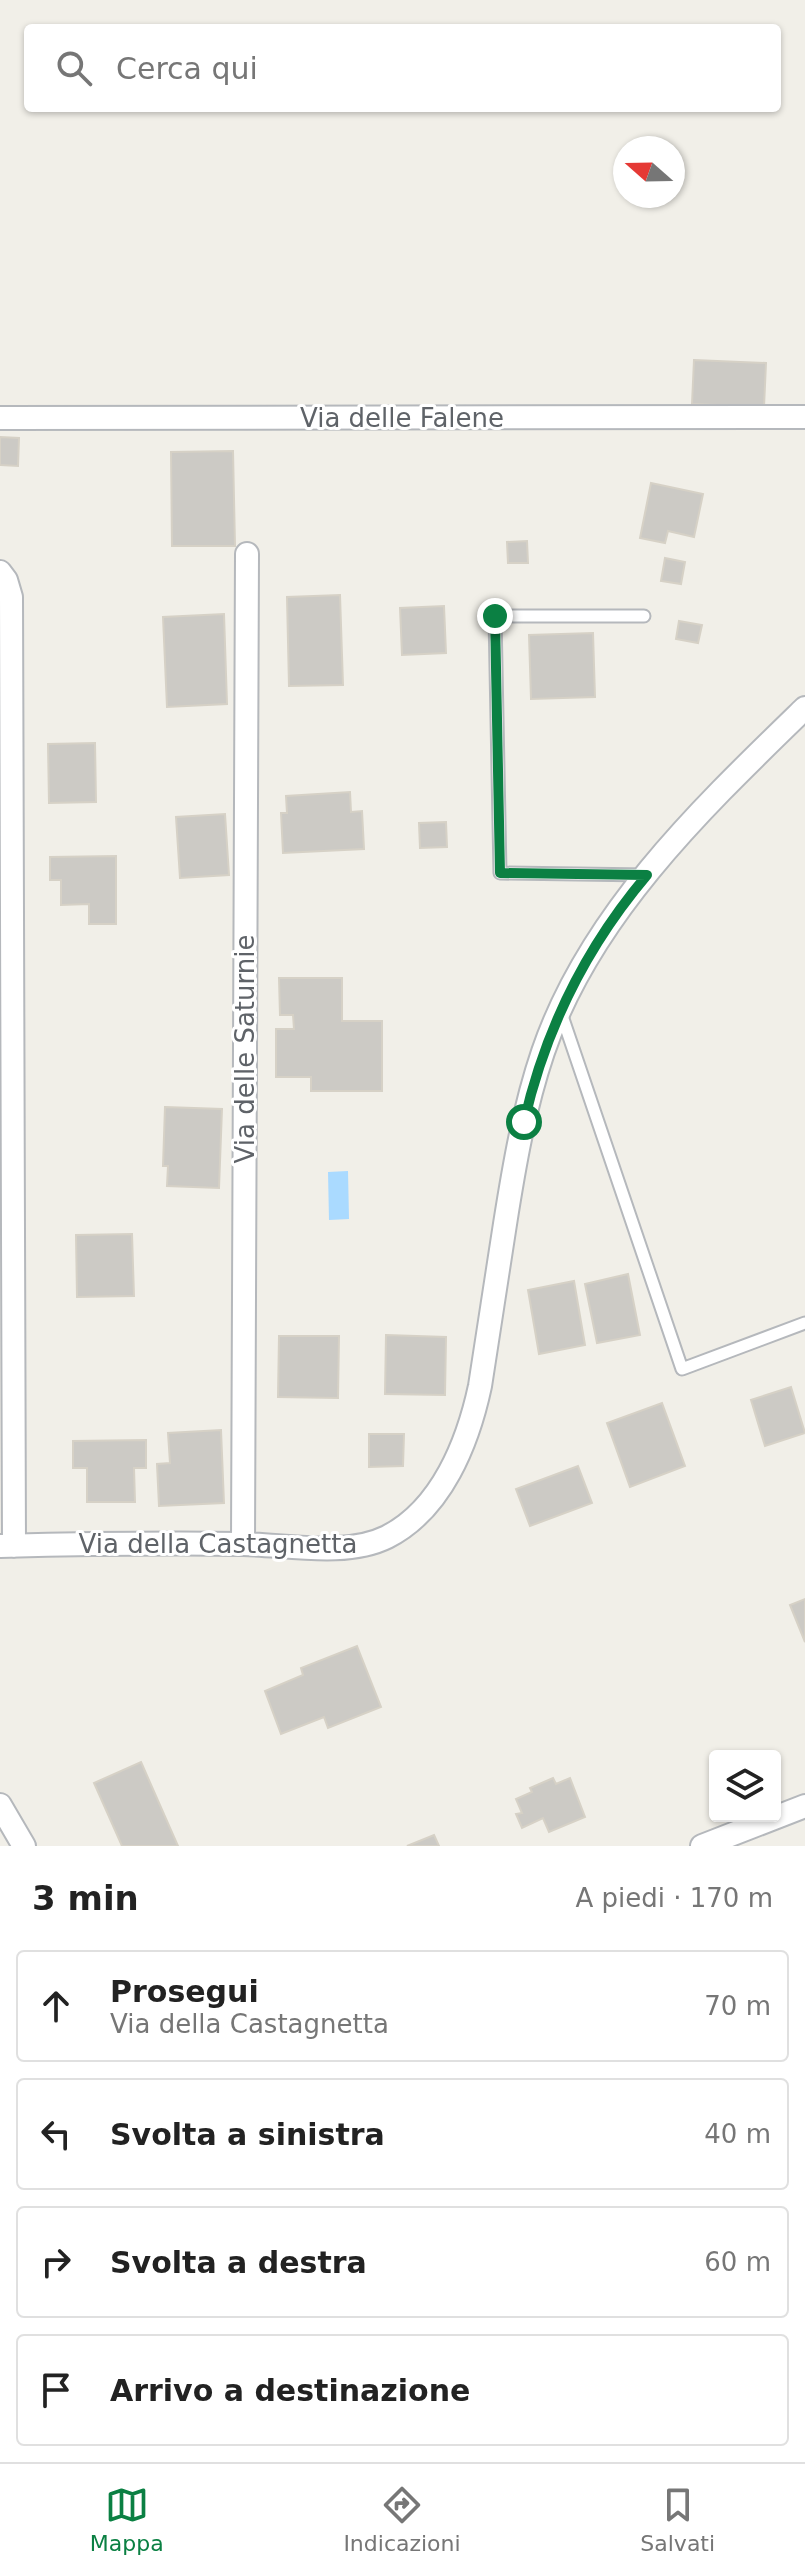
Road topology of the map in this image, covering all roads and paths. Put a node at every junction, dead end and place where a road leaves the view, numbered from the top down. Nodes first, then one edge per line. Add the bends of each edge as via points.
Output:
1 (805, 417) edge
2 (0, 418) edge
3 (247, 554) dead end
4 (0, 572) edge
5 (644, 616) dead end
6 (805, 708) edge
7 (5, 823) edge
8 (647, 875) junction
9 (560, 1011) junction
10 (805, 1323) edge
11 (243, 1544) junction
12 (7, 1546) edge
13 (0, 1805) edge
14 (805, 1806) edge
15 (24, 1846) edge
16 (702, 1846) edge

1 - 2 street, Via delle Falene
3 - 11 street, Via delle Saturnie
4 - 7 street via 11,597
5 - 8 lane via 495,616 500,873
6 - 8 street, Via della Castagnetta
7 - 12 street
8 - 9 street, Via della Castagnetta via 603,933
9 - 10 lane via 682,1369
9 - 11 street, Via della Castagnetta via 529,1102 480,1386 454,1465 413,1517 375,1542 347,1548
11 - 12 street, Via della Castagnetta
13 - 15 street
14 - 16 street

